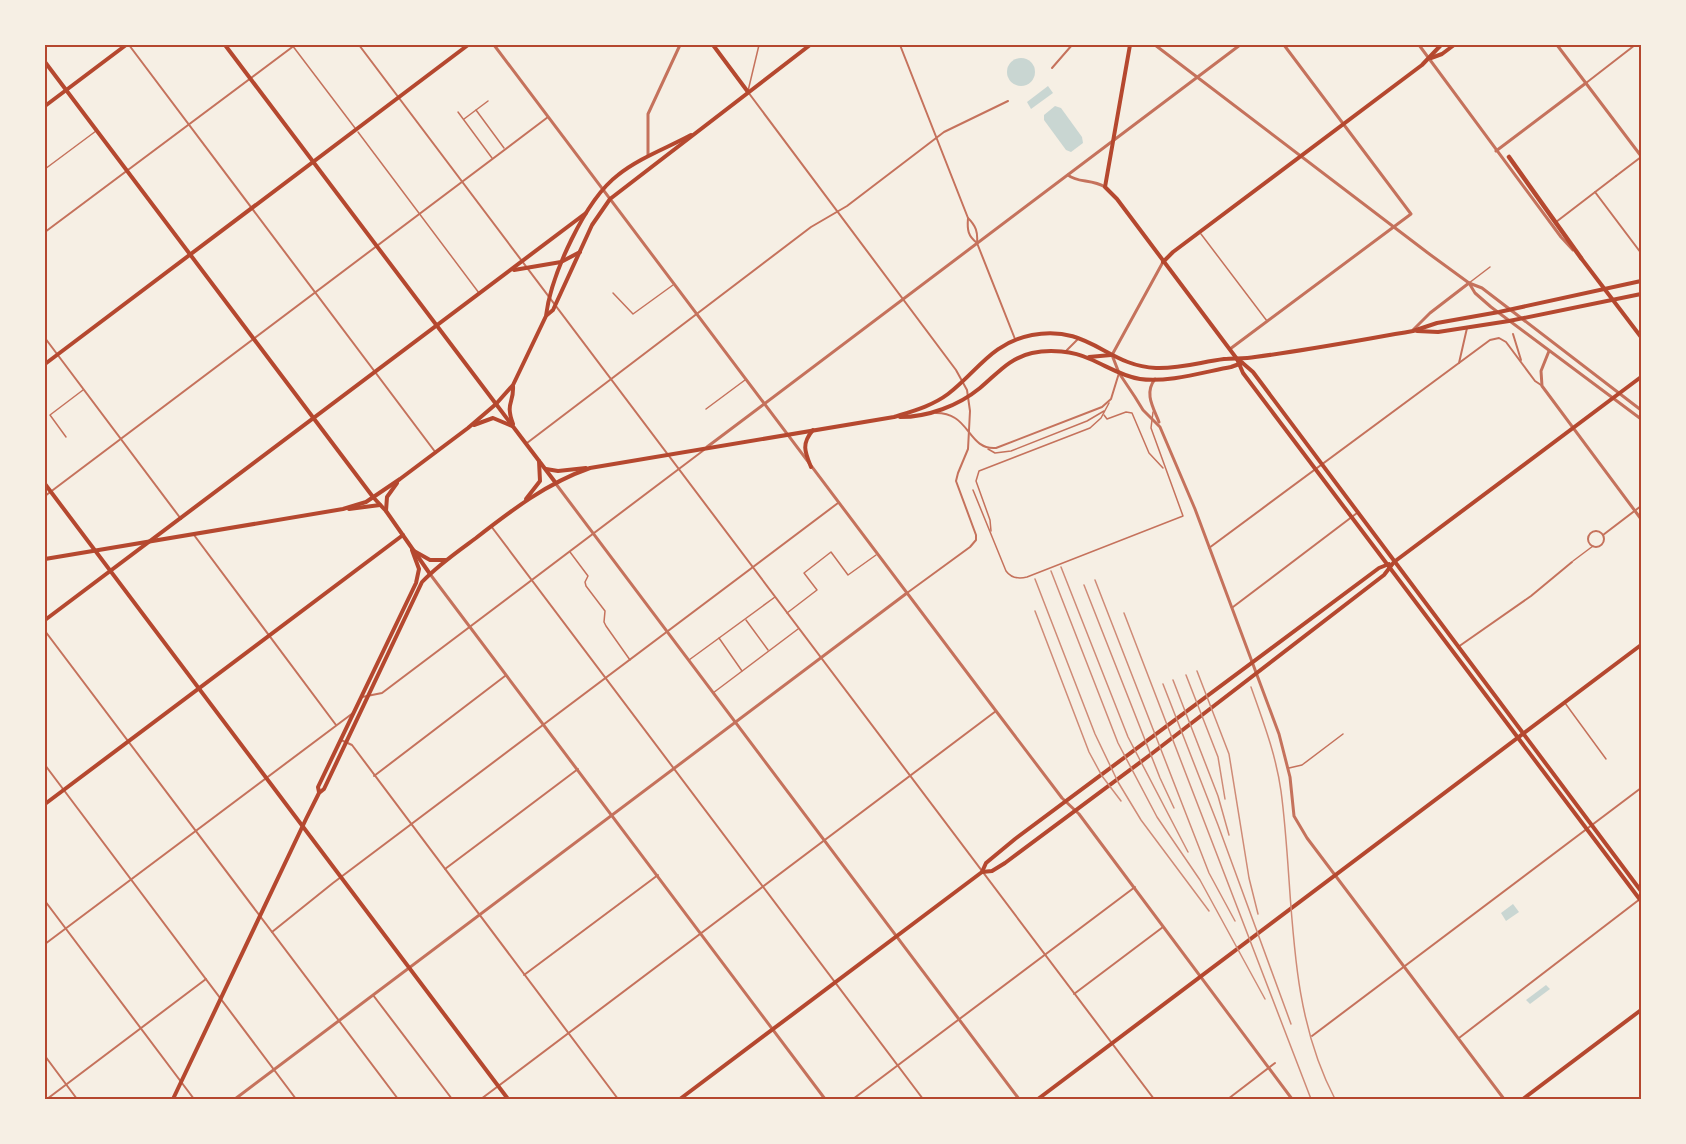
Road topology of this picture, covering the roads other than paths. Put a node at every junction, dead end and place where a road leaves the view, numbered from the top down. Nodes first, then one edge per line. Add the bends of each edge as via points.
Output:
1 (128, 45) edge
2 (225, 45) edge
3 (293, 45) edge
4 (359, 45) edge
5 (468, 45) edge
6 (494, 45) edge
7 (680, 45) edge
8 (713, 45) edge
9 (759, 45) edge
10 (810, 45) edge
11 (900, 45) edge
12 (1072, 45) edge
13 (1130, 45) edge
14 (1155, 45) edge
15 (1240, 45) edge
16 (1284, 45) edge
17 (1419, 45) edge
18 (1454, 45) edge
19 (1557, 45) edge
20 (1635, 45) edge
21 (1440, 46) edge
22 (1429, 59) junction
23 (45, 62) edge
24 (1052, 68) dead end
25 (1197, 77) junction
26 (250, 78) junction
27 (1586, 83) junction
28 (66, 90) junction
29 (748, 92) junction
30 (399, 98) junction
31 (488, 101) dead end
32 (1008, 102) dead end
33 (45, 106) edge
34 (476, 110) junction
35 (458, 112) dead end
36 (548, 117) junction
37 (464, 120) junction
38 (189, 124) junction
39 (1343, 124) junction
40 (97, 130) junction
41 (356, 130) junction
42 (691, 135) junction
43 (936, 139) junction
44 (1113, 140) junction
45 (505, 149) junction
46 (1496, 151) junction
47 (1300, 156) junction
48 (1641, 156) edge
49 (648, 158) junction
50 (1509, 158) dead end
51 (493, 159) junction
52 (314, 162) junction
53 (45, 169) edge
54 (127, 171) junction
55 (1068, 175) junction
56 (462, 182) junction
57 (1105, 187) junction
58 (602, 188) junction
59 (1595, 192) junction
60 (610, 199) junction
61 (252, 208) junction
62 (589, 211) junction
63 (837, 212) junction
64 (420, 214) junction
65 (968, 218) junction
66 (1556, 222) junction
67 (1394, 227) junction
68 (45, 232) edge
69 (1200, 232) junction
70 (977, 243) junction
71 (377, 246) junction
72 (580, 252) junction
73 (1641, 253) edge
74 (190, 255) junction
75 (1581, 258) junction
76 (522, 261) junction
77 (561, 262) junction
78 (1163, 262) junction
79 (526, 267) junction
80 (1490, 267) dead end
81 (505, 275) junction
82 (1641, 281) edge
83 (1469, 283) junction
84 (674, 284) junction
85 (1605, 289) junction
86 (315, 292) junction
87 (613, 293) dead end
88 (480, 294) junction
89 (1641, 294) edge
90 (550, 298) junction
91 (903, 300) junction
92 (1613, 300) junction
93 (555, 305) junction
94 (1510, 310) junction
95 (1498, 312) junction
96 (696, 314) junction
97 (546, 316) junction
98 (1521, 319) junction
99 (1509, 321) junction
100 (1268, 322) junction
101 (437, 326) junction
102 (1467, 328) junction
103 (1413, 331) junction
104 (1513, 334) dead end
105 (1079, 337) junction
106 (1641, 337) edge
107 (45, 338) edge
108 (254, 339) junction
109 (1015, 339) junction
110 (1230, 349) junction
111 (1549, 351) junction
112 (1065, 352) junction
113 (57, 355) junction
114 (1112, 355) junction
115 (1087, 357) junction
116 (1240, 362) junction
117 (1521, 362) junction
118 (1459, 363) junction
119 (45, 364) edge
120 (375, 372) junction
121 (1119, 374) junction
122 (1641, 377) edge
123 (610, 379) junction
124 (1155, 379) junction
125 (746, 380) junction
126 (963, 380) junction
127 (513, 385) junction
128 (1542, 386) junction
129 (84, 389) junction
130 (1619, 393) junction
131 (969, 396) junction
132 (1612, 398) junction
133 (764, 403) junction
134 (1109, 403) junction
135 (496, 404) junction
136 (706, 409) dead end
137 (1153, 409) junction
138 (1106, 410) junction
139 (1641, 410) edge
140 (933, 412) junction
141 (894, 417) junction
142 (1152, 417) junction
143 (314, 419) junction
144 (1641, 419) edge
145 (1160, 427) junction
146 (468, 428) junction
147 (515, 428) junction
148 (1572, 428) junction
149 (813, 430) junction
150 (969, 434) junction
151 (1300, 434) junction
152 (787, 435) junction
153 (66, 437) dead end
154 (121, 439) junction
155 (1293, 440) junction
156 (526, 443) junction
157 (706, 448) junction
158 (988, 449) junction
159 (436, 453) junction
160 (668, 455) junction
161 (538, 460) junction
162 (1323, 465) junction
163 (812, 467) junction
164 (545, 468) junction
165 (590, 468) junction
166 (679, 469) junction
167 (1164, 469) junction
168 (1316, 470) junction
169 (400, 480) junction
170 (555, 482) junction
171 (45, 484) edge
172 (973, 490) dead end
173 (51, 492) junction
174 (45, 496) edge
175 (374, 497) junction
176 (523, 502) junction
177 (838, 502) junction
178 (380, 505) junction
179 (1641, 506) edge
180 (343, 509) junction
181 (386, 511) junction
182 (1635, 511) junction
183 (1358, 513) junction
184 (1352, 517) junction
185 (181, 519) junction
186 (1641, 519) edge
187 (491, 526) junction
188 (991, 532) junction
189 (593, 533) junction
190 (193, 534) junction
191 (403, 535) junction
192 (1603, 535) junction
193 (150, 542) junction
194 (1593, 546) junction
195 (1209, 548) junction
196 (412, 550) junction
197 (94, 551) junction
198 (570, 552) junction
199 (877, 554) junction
200 (45, 559) edge
201 (447, 560) junction
202 (1394, 562) junction
203 (1572, 562) joint
204 (1389, 566) junction
205 (753, 567) junction
206 (110, 571) junction
207 (430, 574) junction
208 (532, 580) junction
209 (907, 593) junction
210 (775, 597) junction
211 (1424, 602) junction
212 (1419, 606) junction
213 (1232, 608) junction
214 (787, 613) junction
215 (745, 619) junction
216 (45, 620) edge
217 (470, 626) junction
218 (799, 629) junction
219 (45, 631) edge
220 (668, 632) junction
221 (269, 635) junction
222 (719, 638) junction
223 (1641, 645) edge
224 (1458, 647) junction
225 (769, 651) junction
226 (1452, 651) junction
227 (821, 658) junction
228 (630, 660) junction
229 (689, 661) junction
230 (742, 672) junction
231 (507, 675) junction
232 (606, 678) junction
233 (198, 688) junction
234 (713, 693) junction
235 (368, 696) junction
236 (361, 698) junction
237 (1564, 703) junction
238 (355, 711) junction
239 (996, 711) junction
240 (736, 723) junction
241 (336, 725) junction
242 (544, 725) junction
243 (1343, 734) dead end
244 (1523, 734) junction
245 (1518, 737) junction
246 (128, 741) junction
247 (344, 741) junction
248 (1606, 759) dead end
249 (45, 765) edge
250 (578, 769) junction
251 (674, 769) junction
252 (1288, 769) junction
253 (374, 776) junction
254 (910, 776) junction
255 (266, 778) junction
256 (1641, 788) edge
257 (63, 790) junction
258 (45, 804) edge
259 (613, 816) junction
260 (411, 824) junction
261 (1592, 825) junction
262 (303, 827) junction
263 (1587, 829) junction
264 (196, 831) junction
265 (825, 840) junction
266 (445, 869) junction
267 (982, 872) junction
268 (657, 875) junction
269 (1336, 875) junction
270 (341, 877) junction
271 (131, 880) junction
272 (763, 887) junction
273 (1135, 887) junction
274 (1641, 891) edge
275 (1640, 900) edge
276 (45, 901) edge
277 (479, 915) junction
278 (260, 917) junction
279 (1164, 926) junction
280 (66, 928) junction
281 (272, 932) junction
282 (701, 933) junction
283 (897, 936) junction
284 (45, 944) edge
285 (1045, 955) junction
286 (1405, 967) junction
287 (409, 968) junction
288 (524, 975) junction
289 (1200, 977) junction
290 (206, 979) junction
291 (835, 983) junction
292 (1074, 994) junction
293 (373, 995) junction
294 (220, 999) junction
295 (1641, 1010) edge
296 (959, 1020) junction
297 (339, 1021) junction
298 (141, 1028) junction
299 (773, 1029) junction
300 (568, 1033) junction
301 (1312, 1036) dead end
302 (1459, 1038) junction
303 (1112, 1044) junction
304 (45, 1056) edge
305 (1275, 1063) dead end
306 (898, 1066) junction
307 (1269, 1068) junction
308 (274, 1070) junction
309 (181, 1082) junction
310 (66, 1084) junction
311 (498, 1086) junction
312 (46, 1099) edge
313 (77, 1099) edge
314 (173, 1099) edge
315 (194, 1099) edge
316 (235, 1099) edge
317 (296, 1099) edge
318 (398, 1099) edge
319 (452, 1099) edge
320 (481, 1099) edge
321 (508, 1099) edge
322 (618, 1099) edge
323 (680, 1099) edge
324 (825, 1099) edge
325 (854, 1099) edge
326 (923, 1099) edge
327 (1019, 1099) edge
328 (1038, 1099) edge
329 (1154, 1099) edge
330 (1228, 1099) edge
331 (1292, 1099) edge
332 (1504, 1099) edge
333 (1523, 1099) edge

1 - 28 main road
1 - 38 street
2 - 26 main road
3 - 26 street
3 - 41 lane
4 - 30 street
5 - 30 main road
6 - 36 street
7 - 49 street via 648,114
8 - 29 main road
9 - 29 lane
10 - 29 main road
11 - 43 street
12 - 24 street
13 - 44 main road
14 - 25 street
15 - 25 street
16 - 39 street
17 - 22 street
18 - 22 main road
19 - 27 street
20 - 27 street
21 - 22 main road
22 - 39 main road
22 - 46 street
23 - 28 main road
25 - 44 street
25 - 47 street
26 - 38 street
26 - 52 main road
27 - 46 street
27 - 48 street
28 - 33 main road
28 - 40 main road
29 - 42 main road
29 - 63 street
30 - 41 main road
30 - 56 street
31 - 34 lane
32 - 43 street
34 - 37 lane
34 - 45 lane
35 - 37 lane
36 - 45 street
36 - 58 street
37 - 51 lane
38 - 54 street
38 - 61 street
39 - 47 main road
39 - 67 street via 1411,214
40 - 53 lane
40 - 54 main road
41 - 52 main road
41 - 64 lane
42 - 49 main road
42 - 60 main road
43 - 63 street
43 - 65 street
44 - 55 street
44 - 57 main road
45 - 51 street
46 - 75 street
47 - 67 street
47 - 69 main road
48 - 59 street
49 - 58 main road via 624,170
50 - 66 highway
51 - 56 street
52 - 61 main road
52 - 71 main road
54 - 68 street
54 - 74 main road
55 - 57 street
55 - 70 street
56 - 64 street
56 - 76 street
57 - 78 main road
58 - 60 street
58 - 62 main road
59 - 66 street
59 - 73 street
60 - 72 main road
60 - 84 street
61 - 74 main road
61 - 86 street
62 - 76 main road
62 - 77 main road
63 - 91 street
63 - 96 street via 811,227
64 - 71 street
64 - 88 lane
65 - 70 street via 978,233
65 - 70 street via 967,230
66 - 75 highway
67 - 83 street
67 - 100 street
69 - 78 main road
69 - 100 lane
70 - 91 street
70 - 109 street
71 - 86 street
71 - 101 main road
72 - 77 main road
72 - 93 main road
74 - 108 main road
74 - 113 main road
75 - 85 main road
76 - 79 street
76 - 81 main road
77 - 79 main road
77 - 90 main road
78 - 110 main road
78 - 114 street
79 - 81 main road
79 - 90 street
80 - 83 lane
81 - 88 main road
82 - 85 main road
83 - 94 street
83 - 95 street
83 - 103 street
84 - 87 lane via 633,314
84 - 96 street
85 - 92 main road
85 - 94 main road
86 - 108 street
86 - 120 street
88 - 101 main road
89 - 92 main road
90 - 93 street
90 - 97 main road
91 - 126 street
91 - 133 street
92 - 98 main road
92 - 106 main road
93 - 97 main road
93 - 123 street
94 - 95 main road
94 - 98 street
95 - 99 street
95 - 103 main road
96 - 123 street
96 - 125 street
97 - 127 main road
98 - 99 main road
98 - 130 street
99 - 102 main road
99 - 111 street
100 - 110 street
101 - 120 main road
101 - 135 main road
102 - 103 main road
102 - 118 street
103 - 116 main road
104 - 117 street
105 - 109 main road via 1049,333
105 - 112 street
105 - 114 main road
107 - 113 street
108 - 143 main road
108 - 154 street
109 - 126 main road via 989,354
110 - 116 main road
111 - 128 street via 1541,371
111 - 132 street
112 - 115 main road
112 - 131 main road via 1044,351 1021,357 1002,367
113 - 119 main road
113 - 129 street
114 - 115 main road
114 - 116 main road via 1137,366 1157,368
114 - 121 street
115 - 121 main road
116 - 124 main road
116 - 151 main road via 1253,372
116 - 155 main road via 1243,373
117 - 118 street via 1504,340 1494,339
117 - 128 street
118 - 162 street
120 - 143 main road
120 - 159 street
121 - 124 main road
121 - 134 street
121 - 142 street
122 - 130 main road
123 - 156 street
123 - 160 street
124 - 137 street via 1149,392
125 - 133 street
125 - 136 lane
126 - 131 street
126 - 141 main road via 934,403
127 - 135 main road
127 - 147 main road via 508,408
128 - 148 street
129 - 153 lane via 50,415
129 - 154 street
130 - 132 main road
130 - 139 street
131 - 140 main road
131 - 150 street
132 - 144 street
132 - 148 main road
133 - 152 street
133 - 157 street
134 - 138 lane
134 - 158 street
135 - 146 main road
135 - 147 main road
137 - 142 lane
137 - 145 street
138 - 158 lane via 1011,451 996,453
138 - 167 lane via 1107,419 1131,412 1149,453
138 - 188 lane via 1090,428 980,471 976,481
140 - 141 main road
140 - 150 street via 956,418
141 - 149 main road
142 - 145 street
142 - 167 lane via 1151,428
143 - 175 main road
143 - 185 main road
145 - 195 street
146 - 147 main road via 493,418
146 - 159 main road
147 - 156 main road
148 - 182 street
148 - 202 main road
149 - 152 main road
149 - 163 main road via 804,448
150 - 158 street
150 - 209 street via 957,484 976,540
151 - 155 main road
151 - 162 main road
152 - 157 main road
152 - 163 street
154 - 173 street
154 - 185 street
155 - 168 main road
156 - 161 main road
157 - 160 main road
157 - 166 street
159 - 169 main road
160 - 165 main road
160 - 166 street
161 - 164 main road
161 - 176 main road via 540,481
162 - 168 street
162 - 183 main road
163 - 177 street
164 - 165 main road
164 - 170 main road
165 - 170 main road
166 - 189 street
166 - 205 street
167 - 188 lane via 1183,516 1025,578 1007,572
168 - 184 main road
168 - 195 street
169 - 175 main road
169 - 181 main road via 387,497
170 - 176 main road
170 - 189 street
171 - 173 main road
172 - 188 lane
173 - 174 street
173 - 197 main road
175 - 178 main road
175 - 180 main road
176 - 187 main road
177 - 199 street
177 - 205 street
178 - 180 main road
178 - 181 main road
179 - 182 street
180 - 190 main road
181 - 191 main road
182 - 186 street
182 - 192 street
183 - 184 street
183 - 202 main road
184 - 204 main road
184 - 213 street
185 - 193 main road
187 - 201 main road
187 - 208 street
189 - 198 street
189 - 220 street
190 - 193 main road
190 - 221 street
191 - 196 main road
191 - 221 main road
192 - 194 street via 1602,544
192 - 194 street via 1599,531 1591,533 1588,540
193 - 197 main road
193 - 206 main road
194 - 203 lane
195 - 213 street
196 - 201 main road via 430,560
196 - 207 main road
196 - 236 main road via 419,569 416,583
197 - 200 main road
197 - 206 main road
198 - 208 street
198 - 228 lane via 587,574 586,586 605,611 606,626
199 - 209 street
199 - 214 lane via 848,575 831,552 804,573 817,590
201 - 207 main road
202 - 204 main road
202 - 211 main road
203 - 224 street
204 - 212 main road
204 - 267 main road via 1379,568 1031,827 986,863
204 - 267 main road via 1384,576 1150,755 1002,865
205 - 210 street
205 - 220 street
206 - 216 main road
206 - 233 main road
207 - 217 street
207 - 235 main road via 421,585
208 - 217 street
208 - 232 street
209 - 227 street
209 - 239 street
210 - 214 street
210 - 215 lane
211 - 212 main road
211 - 224 main road
212 - 226 main road
213 - 252 street
214 - 218 street
215 - 222 lane
215 - 225 lane
217 - 231 street
217 - 235 street via 382,693
218 - 225 lane
218 - 227 street
219 - 246 street
220 - 228 street
220 - 229 street
221 - 233 main road
221 - 241 street
222 - 229 lane
222 - 230 lane
223 - 237 main road
224 - 226 lane
224 - 244 main road
225 - 230 lane
226 - 245 main road
227 - 240 street
227 - 254 street
228 - 232 street
229 - 234 street
230 - 234 lane
231 - 242 street
231 - 253 street
232 - 242 street
232 - 251 street
233 - 246 main road
233 - 255 main road
234 - 240 street
235 - 236 street
235 - 247 main road
236 - 238 main road
237 - 244 main road
237 - 248 lane
238 - 241 street
238 - 247 main road
239 - 254 street
239 - 273 street
240 - 251 street
240 - 265 street
241 - 255 street
242 - 250 street
242 - 260 street
243 - 252 lane via 1302,765
244 - 245 main road
244 - 261 main road
245 - 263 main road
245 - 269 main road
246 - 257 main road
246 - 264 street
247 - 253 street via 352,745
247 - 262 main road
249 - 257 street
250 - 259 street
250 - 266 street
251 - 259 street
251 - 272 street
252 - 269 street via 1297,822
253 - 260 street
254 - 265 street
254 - 267 street
255 - 262 main road
255 - 264 street
256 - 261 street
257 - 258 main road
257 - 271 street
259 - 268 street
259 - 277 street
260 - 266 street
260 - 270 street
261 - 263 street
261 - 274 main road
262 - 270 main road
262 - 278 main road
263 - 275 main road
263 - 286 street
264 - 271 street
264 - 278 street
265 - 272 street
265 - 283 street
266 - 277 street
267 - 283 main road
267 - 285 street
268 - 282 street
268 - 288 street
269 - 286 street
269 - 289 main road
270 - 281 street
270 - 287 main road
271 - 280 street
271 - 290 street
272 - 282 street
272 - 291 street
273 - 279 street
273 - 285 street
275 - 302 street
276 - 280 street
277 - 287 street
277 - 288 street
278 - 281 street
278 - 294 main road
279 - 289 street
279 - 292 street
280 - 284 street
280 - 298 street
281 - 297 street
282 - 299 street
282 - 300 street
283 - 291 main road
283 - 296 street
285 - 292 street
285 - 296 street
286 - 301 street
286 - 302 street
287 - 293 street
287 - 311 main road
288 - 300 street
289 - 303 main road
289 - 307 street
290 - 294 street
290 - 298 street
291 - 299 main road
291 - 306 street
292 - 303 street
293 - 297 street
293 - 319 street
294 - 308 street
294 - 309 main road
295 - 333 main road
296 - 306 street
296 - 327 street
297 - 308 street
297 - 318 street
298 - 309 street
298 - 310 street
299 - 323 main road
299 - 324 street
300 - 311 street
300 - 322 street
302 - 332 street
303 - 328 main road
303 - 329 street
304 - 310 street
305 - 307 street
306 - 325 street
306 - 326 street
307 - 330 street
307 - 331 street
308 - 316 street
308 - 317 street
309 - 314 main road
309 - 315 street
310 - 312 street
310 - 313 street
311 - 320 street
311 - 321 main road

